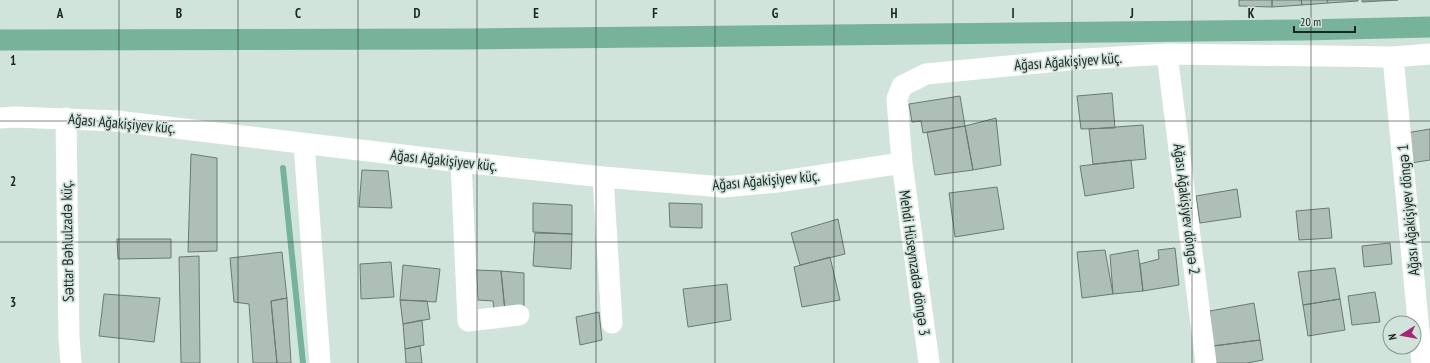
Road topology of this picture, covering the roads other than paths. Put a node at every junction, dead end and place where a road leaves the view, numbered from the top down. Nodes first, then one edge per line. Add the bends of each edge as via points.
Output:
1 (1167, 54) junction
2 (1430, 54) edge
3 (1393, 57) junction
4 (0, 118) edge
5 (66, 118) junction
6 (304, 144) junction
7 (461, 162) junction
8 (902, 163) junction
9 (603, 177) junction
10 (519, 315) dead end
11 (612, 323) dead end
12 (71, 363) edge
13 (320, 363) edge
14 (929, 363) edge
15 (1206, 363) edge
16 (1422, 363) edge

1 - 3 street, Ağası Ağakişiyev küç.
1 - 8 street, Ağası Ağakişiyev küç. via 1069,60 926,74 902,86 897,99
1 - 15 street, Ağası Ağakişiyev döngə 2
2 - 3 street, Ağası Ağakişiyev küç.
3 - 16 street, Ağası Ağakişiyev döngə 1
4 - 5 street, Ağası Ağakişiyev küç.
5 - 6 street, Ağası Ağakişiyev küç. via 117,121
5 - 12 street, Səttar Bəhlulzadə küç.
6 - 7 street, Ağası Ağakişiyev küç.
6 - 13 street
7 - 9 street, Ağası Ağakişiyev küç.
7 - 10 street via 468,321
8 - 9 street, Ağası Ağakişiyev küç. via 777,182 723,187
8 - 14 street, Mehdi Hüseynzadə döngə 3
9 - 11 street

